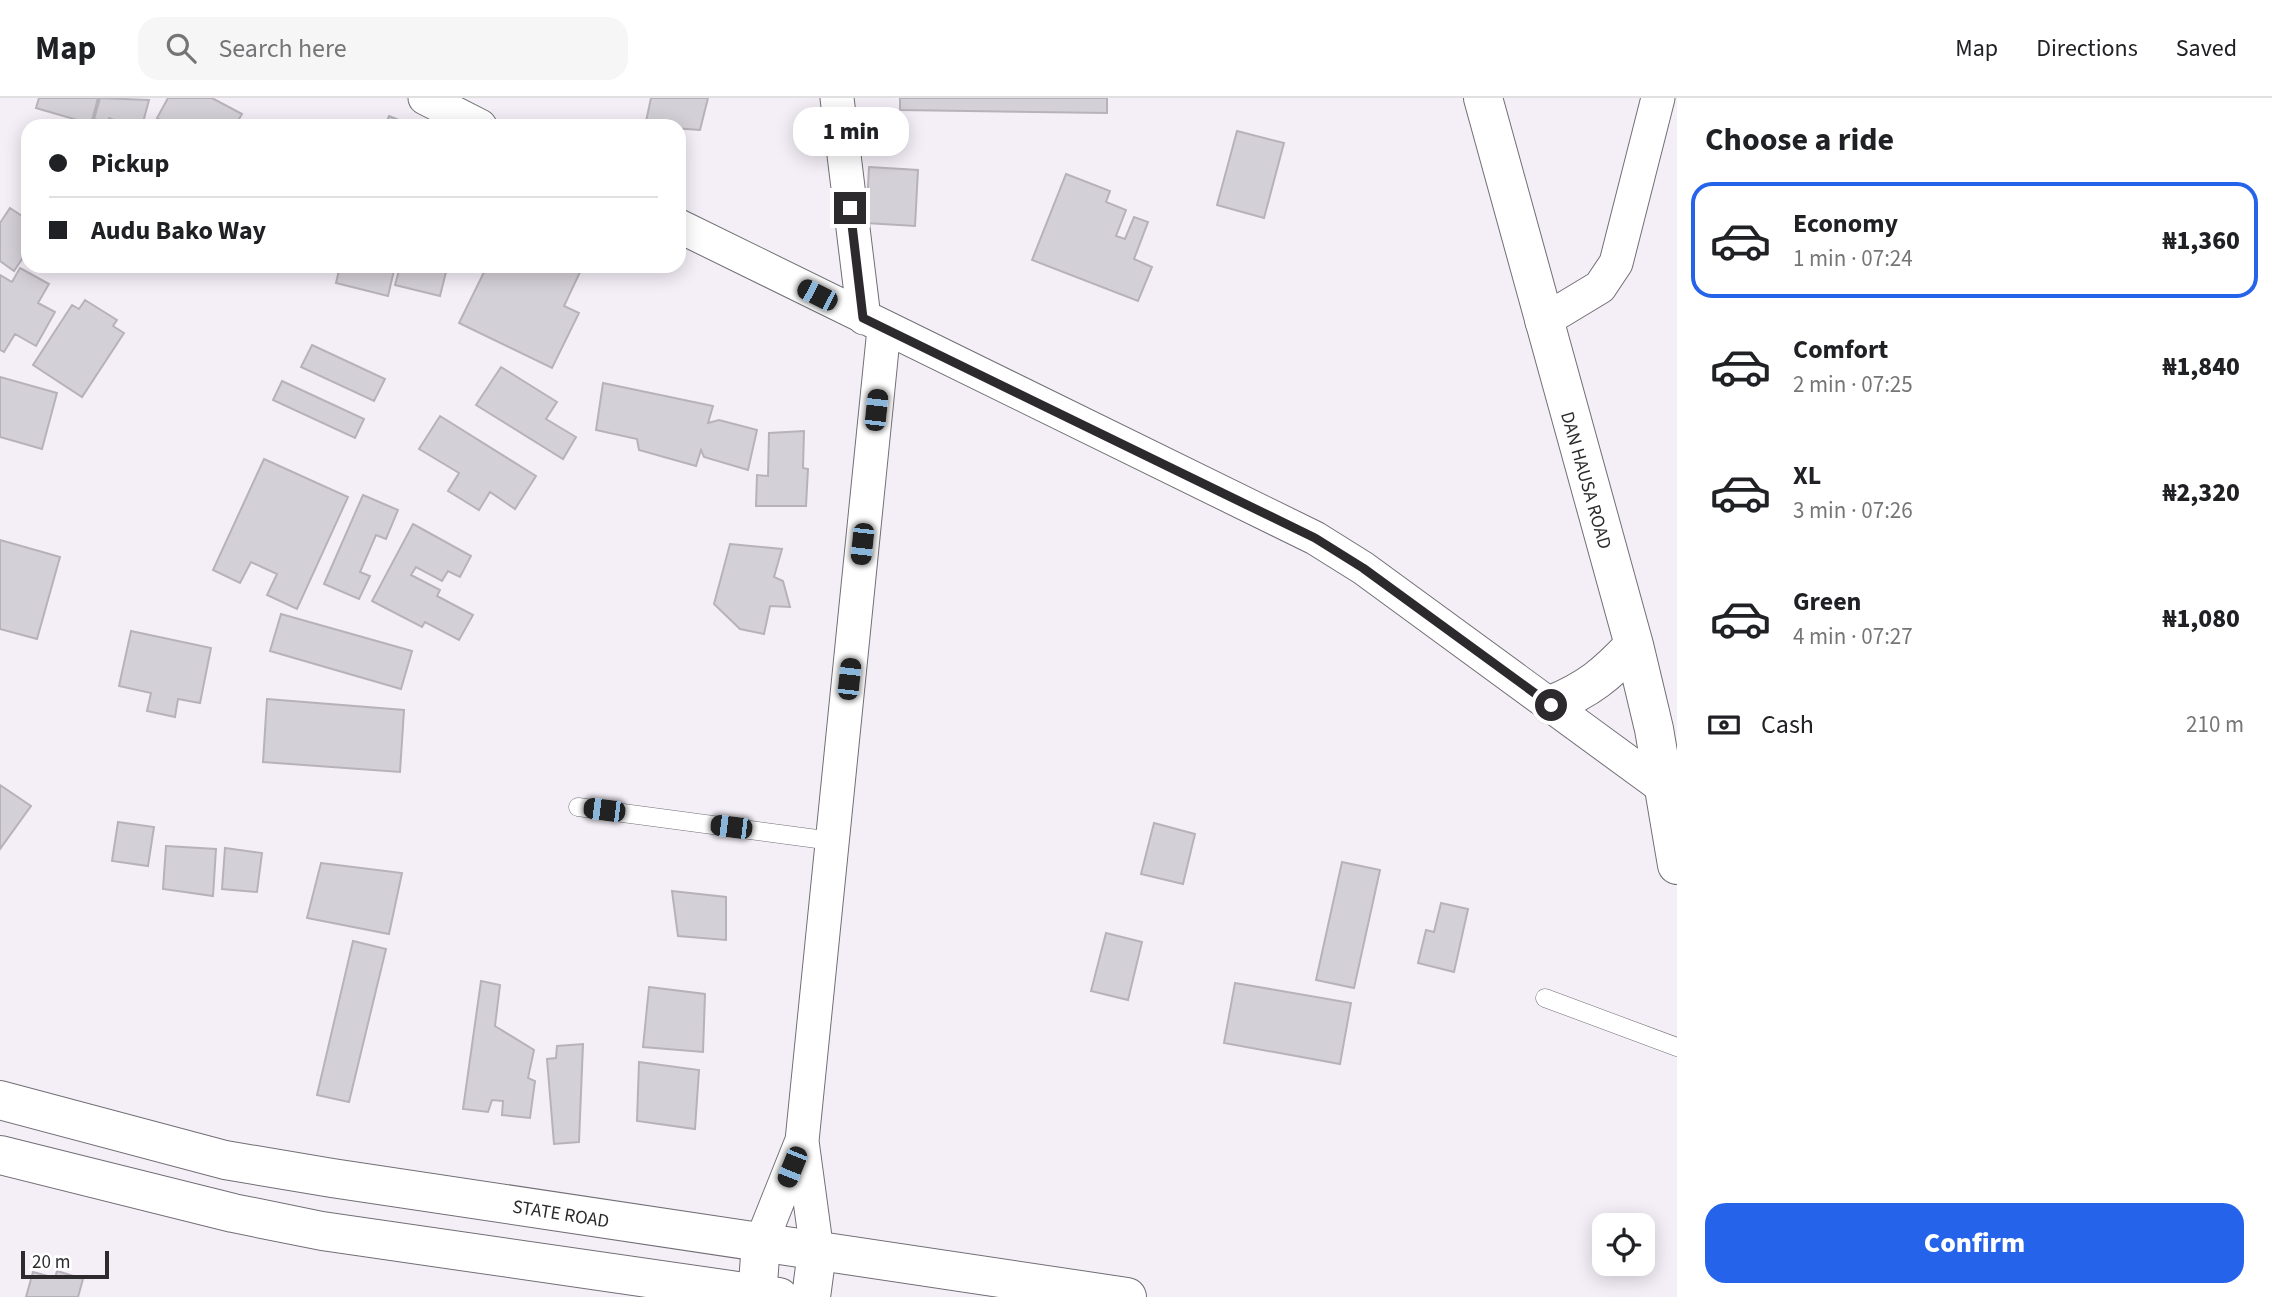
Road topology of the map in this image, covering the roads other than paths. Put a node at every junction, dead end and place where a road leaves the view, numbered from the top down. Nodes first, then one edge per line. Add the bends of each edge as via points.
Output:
1 (425, 98) edge
2 (837, 98) edge
3 (1483, 98) edge
4 (1658, 98) edge
5 (467, 119) edge
6 (686, 229) edge
7 (1542, 322) junction
8 (874, 323) junction
9 (1634, 645) junction
10 (1551, 705) junction
11 (1665, 725) edge
12 (1665, 789) junction
13 (578, 807) dead end
14 (832, 841) junction
15 (1677, 865) edge
16 (1545, 998) dead end
17 (1677, 1047) edge
18 (0, 1100) edge
19 (802, 1141) junction
20 (0, 1155) edge
21 (761, 1243) junction
22 (817, 1252) junction
23 (764, 1296) edge
24 (811, 1297) edge
25 (1127, 1297) edge

1 - 5 street
2 - 8 street
3 - 7 main road, DAN HAUSA ROAD
4 - 7 street via 1616,262 1600,287
6 - 8 street
7 - 9 main road, DAN HAUSA ROAD
8 - 10 street via 1315,538
8 - 14 street
9 - 10 main road via 1602,679
9 - 11 main road, DAN HAUSA ROAD
10 - 12 street
11 - 12 main road, DAN HAUSA ROAD
12 - 15 main road, DAN HAUSA ROAD
13 - 14 lane
14 - 19 street
16 - 17 lane
18 - 21 main road, STATE ROAD via 225,1160
19 - 21 street
19 - 22 street
20 - 23 main road via 322,1231
21 - 22 main road, STATE ROAD
21 - 23 main road
22 - 24 main road
22 - 25 main road, STATE ROAD

